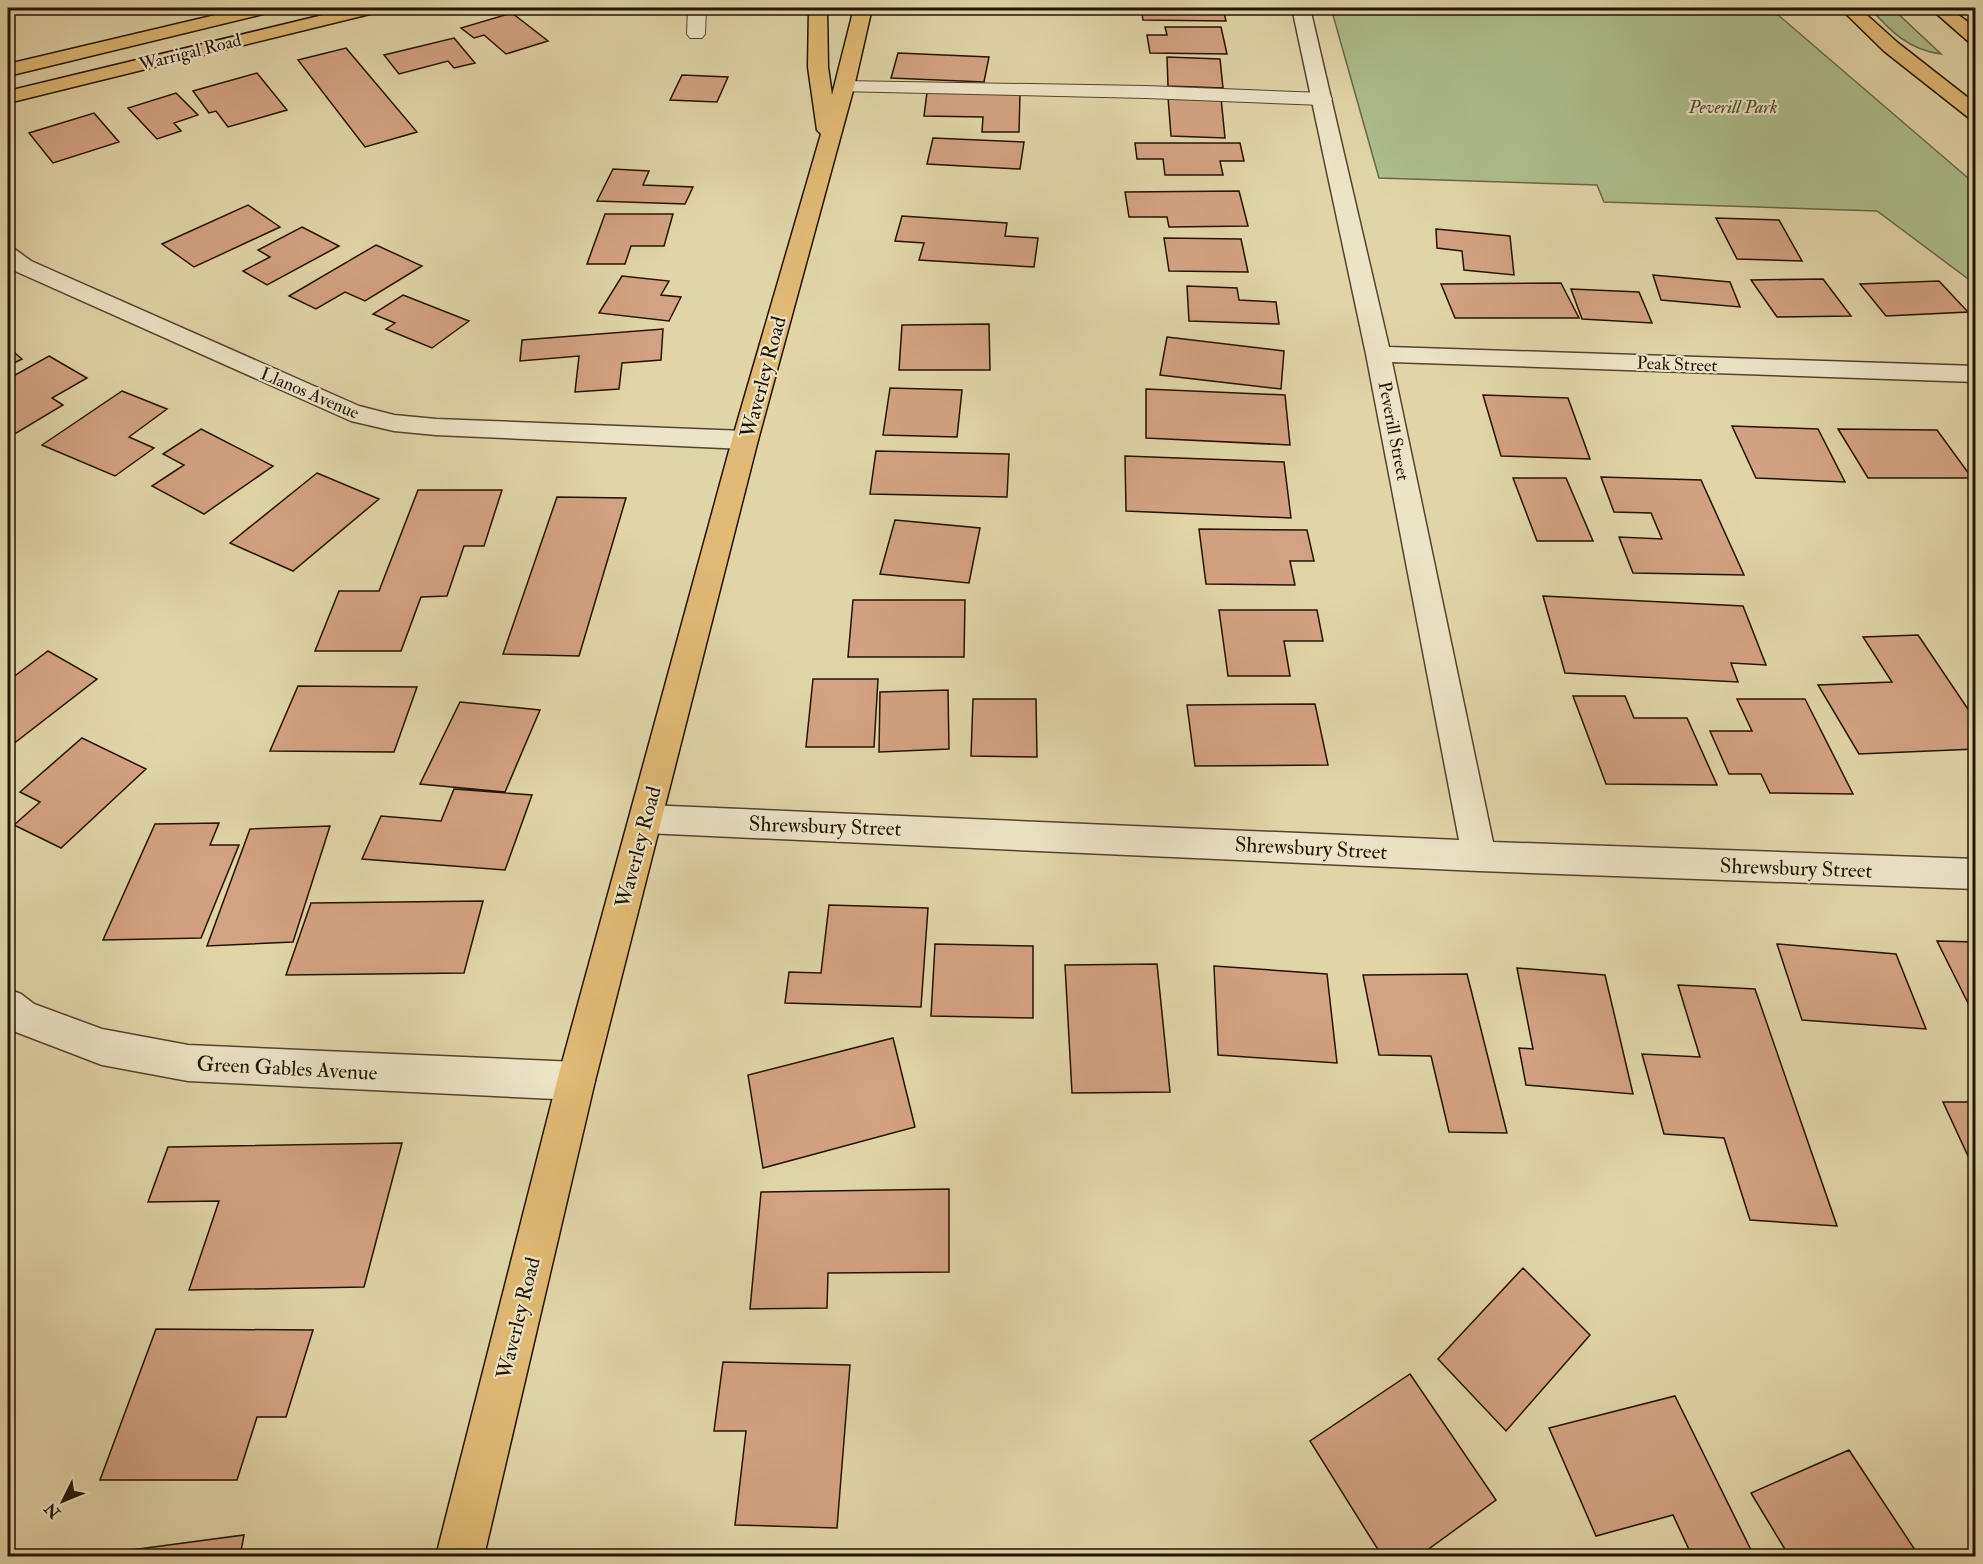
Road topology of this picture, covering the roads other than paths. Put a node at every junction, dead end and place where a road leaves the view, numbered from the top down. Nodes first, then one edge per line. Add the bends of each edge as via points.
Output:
1 (265, 8) edge
2 (372, 8) edge
3 (697, 8) edge
4 (818, 8) edge
5 (863, 8) edge
6 (1301, 8) edge
7 (1849, 8) edge
8 (1939, 8) edge
9 (240, 10) edge
10 (696, 34) dead end
11 (1976, 38) edge
12 (8, 70) edge
13 (844, 87) junction
14 (8, 97) edge
15 (1323, 99) junction
16 (1976, 114) edge
17 (828, 141) junction
18 (8, 255) edge
19 (1378, 354) junction
20 (1976, 374) edge
21 (745, 440) junction
22 (646, 819) junction
23 (1479, 856) junction
24 (1976, 874) edge
25 (8, 1006) edge
26 (576, 1081) junction
27 (459, 1557) edge

1 - 9 main road, Warrigal Road
2 - 14 main road, Warrigal Road
3 - 10 lane
4 - 17 main road, Waverley Road via 818,67
5 - 13 main road, Waverley Road
6 - 15 street, Peverill Street
7 - 16 main road via 1891,47
8 - 11 main road
9 - 12 main road, Warrigal Road
13 - 15 lane
13 - 17 main road, Waverley Road
15 - 19 street, Peverill Street
17 - 21 main road, Waverley Road
18 - 21 street, Llanos Avenue via 23,266 351,413 436,427
19 - 20 street, Peak Street
19 - 23 street, Peverill Street
21 - 22 main road, Waverley Road
22 - 23 street, Shrewsbury Street
22 - 26 main road, Waverley Road
23 - 24 street, Shrewsbury Street
25 - 26 street, Green Gables Avenue via 21,1017 102,1047 188,1063
26 - 27 main road, Waverley Road

